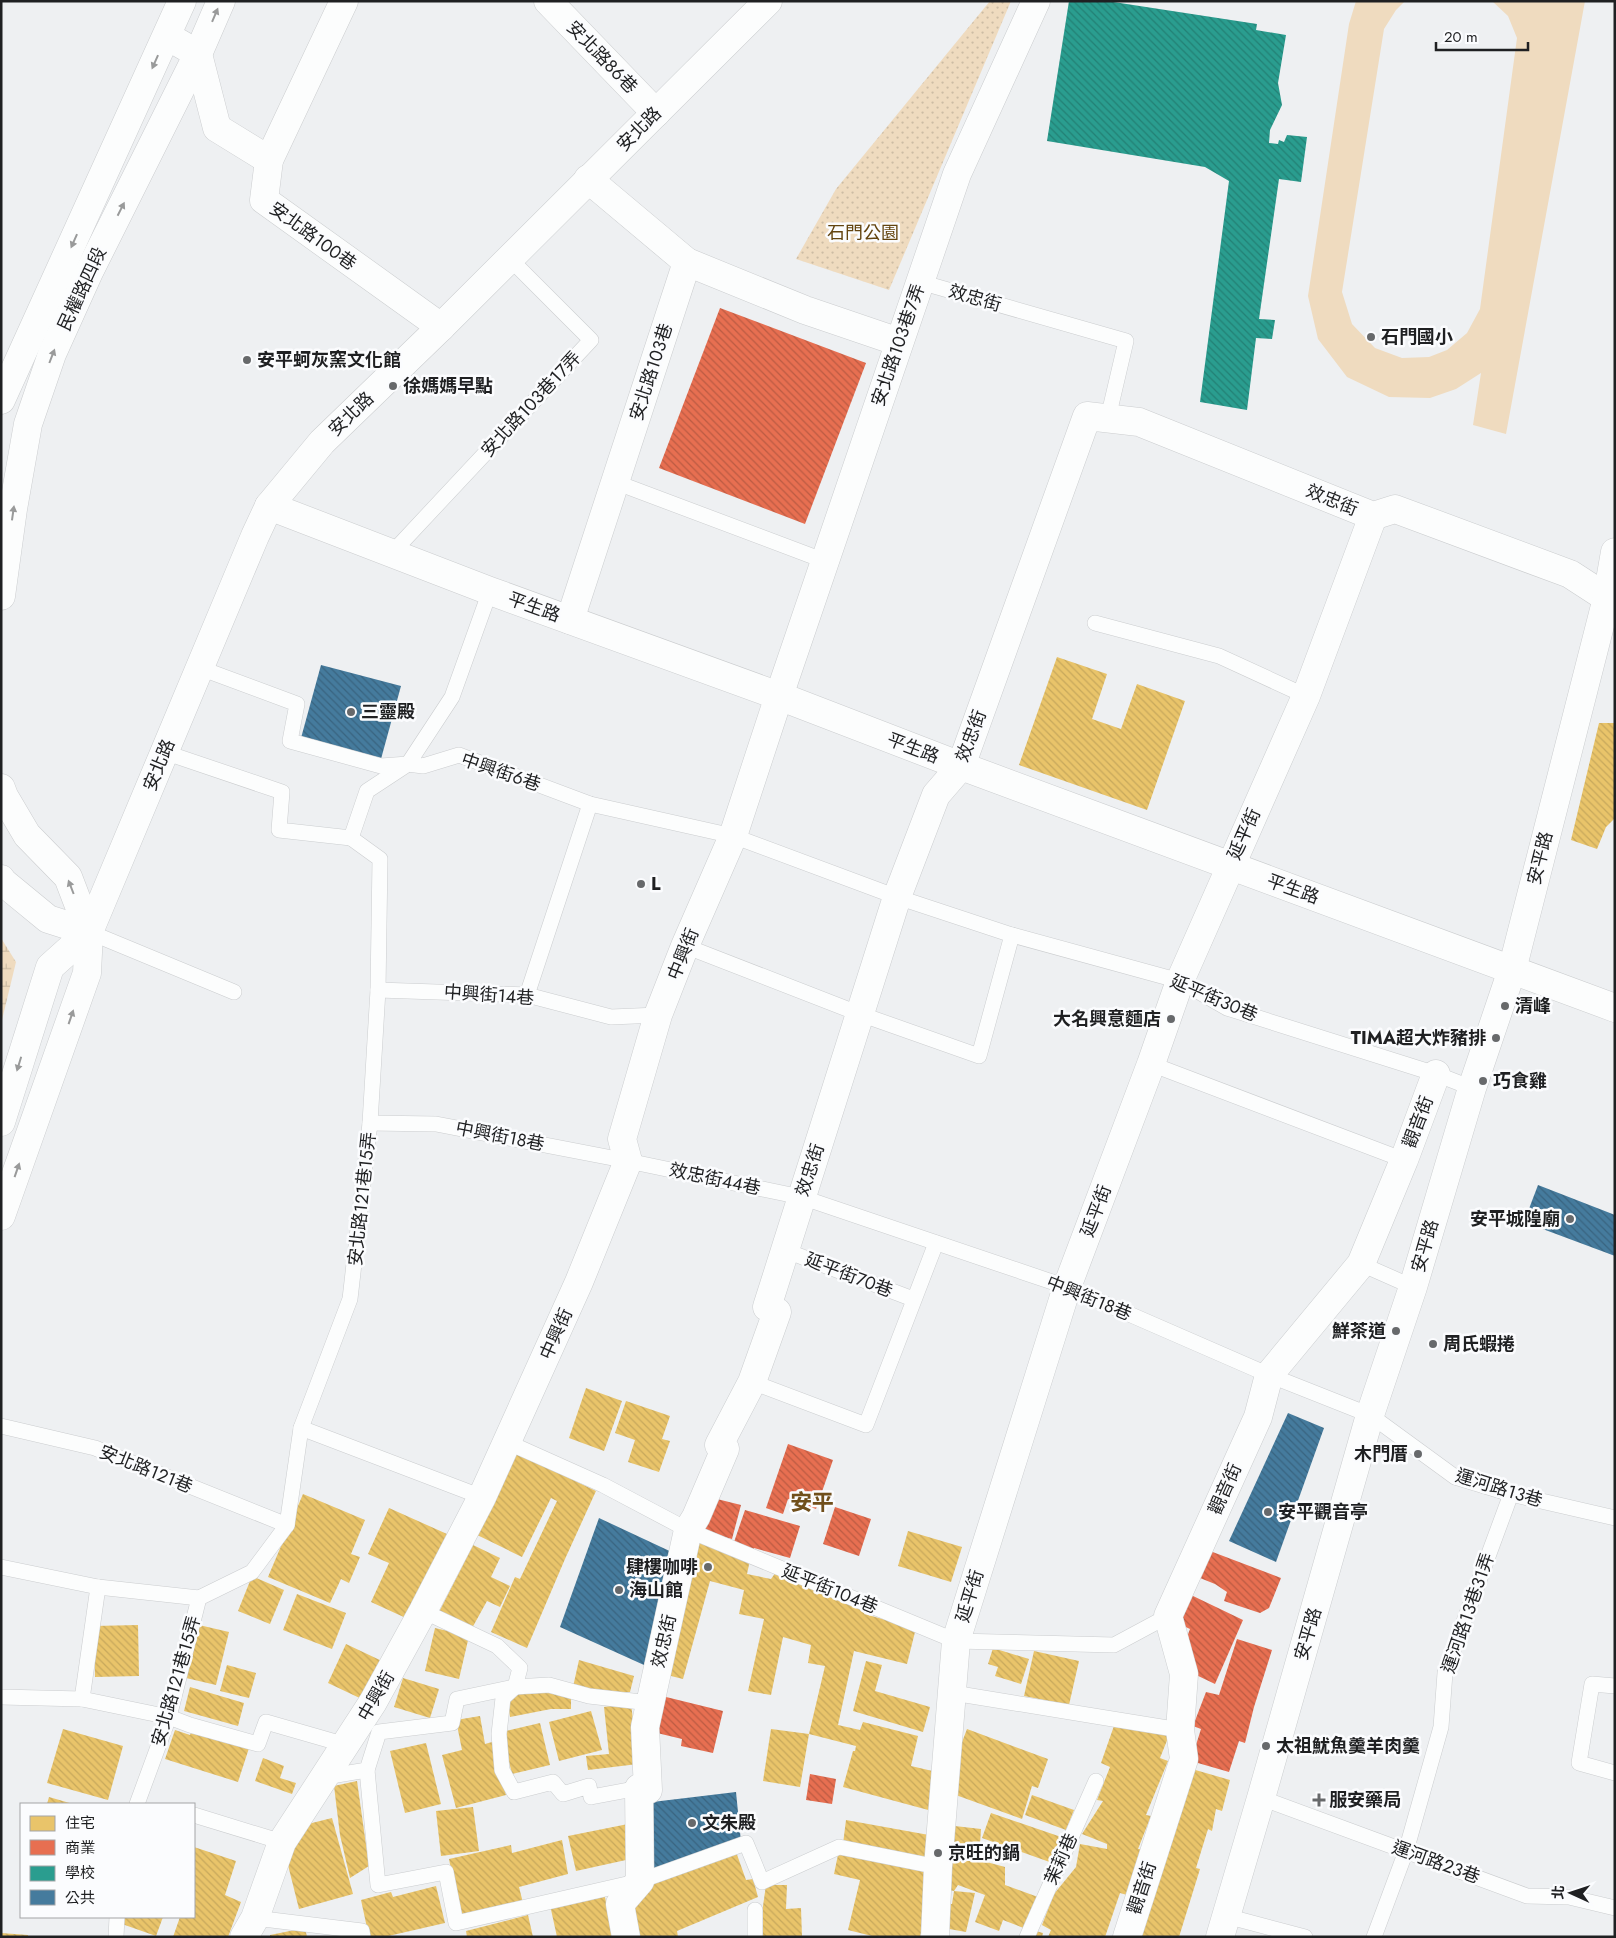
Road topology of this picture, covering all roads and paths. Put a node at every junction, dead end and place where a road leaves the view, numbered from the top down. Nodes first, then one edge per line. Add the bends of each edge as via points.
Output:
1 (182, 1) edge
2 (221, 1) edge
3 (344, 1) edge
4 (548, 1) edge
5 (768, 1) edge
6 (1036, 1) edge
7 (167, 36) junction
8 (198, 54) junction
9 (656, 112) junction
10 (269, 160) junction
11 (588, 179) junction
12 (509, 258) junction
13 (687, 262) junction
14 (920, 282) junction
15 (441, 327) junction
16 (899, 342) junction
17 (1, 400) edge
18 (1108, 418) junction
19 (615, 482) junction
20 (269, 506) junction
21 (1373, 516) junction
22 (1615, 552) edge
23 (391, 554) junction
24 (825, 561) junction
25 (490, 591) junction
26 (1, 596) edge
27 (1611, 602) edge
28 (570, 620) junction
29 (1095, 623) dead end
30 (200, 668) junction
31 (779, 696) junction
32 (1306, 696) junction
33 (164, 752) junction
34 (408, 764) junction
35 (961, 766) junction
36 (1, 788) edge
37 (590, 804) junction
38 (733, 836) junction
39 (351, 838) junction
40 (1229, 866) junction
41 (1, 878) edge
42 (897, 896) junction
43 (89, 932) junction
44 (1012, 935) junction
45 (685, 946) junction
46 (1512, 970) junction
47 (1180, 981) junction
48 (378, 990) junction
49 (234, 992) dead end
50 (527, 995) junction
51 (1615, 1008) edge
52 (860, 1014) junction
53 (658, 1015) junction
54 (1151, 1064) junction
55 (1436, 1074) junction
56 (1472, 1088) junction
57 (1, 1122) edge
58 (370, 1123) junction
59 (1404, 1160) junction
60 (628, 1161) junction
61 (801, 1198) junction
62 (1, 1216) edge
63 (936, 1243) junction
64 (784, 1250) junction
65 (1361, 1264) junction
66 (1067, 1287) junction
67 (1414, 1287) junction
68 (913, 1299) junction
69 (1269, 1375) junction
70 (752, 1382) junction
71 (1370, 1415) junction
72 (1, 1426) edge
73 (301, 1428) junction
74 (507, 1442) junction
75 (1511, 1494) junction
76 (482, 1497) junction
77 (1615, 1518) edge
78 (287, 1525) junction
79 (688, 1530) junction
80 (1, 1567) edge
81 (98, 1586) junction
82 (199, 1598) junction
83 (424, 1611) junction
84 (1168, 1616) junction
85 (956, 1641) junction
86 (1615, 1686) edge
87 (514, 1687) junction
88 (953, 1693) junction
89 (1, 1697) edge
90 (82, 1699) junction
91 (650, 1702) junction
92 (169, 1717) junction
93 (1180, 1730) junction
94 (346, 1745) junction
95 (367, 1770) junction
96 (1615, 1773) edge
97 (325, 1777) junction
98 (1096, 1781) dead end
99 (639, 1788) junction
100 (1261, 1798) junction
101 (137, 1803) edge
102 (195, 1815) edge
103 (282, 1842) junction
104 (1406, 1851) junction
105 (938, 1867) junction
106 (640, 1881) junction
107 (1615, 1908) edge
108 (755, 1910) dead end
109 (116, 1918) edge
110 (1223, 1926) edge
111 (249, 1928) edge
112 (116, 1937) edge
113 (363, 1937) edge
114 (626, 1937) edge
115 (755, 1937) edge
116 (935, 1937) edge
117 (1027, 1937) edge
118 (1127, 1937) edge
119 (1305, 1937) edge
120 (1374, 1937) edge

1 - 7 street, 民權路四段
8 -> 2 street, 民權路四段
3 - 10 street, 安北路100巷
4 - 9 street, 安北路86巷
5 - 9 street, 安北路
6 - 14 street, 安北路103巷7弄 via 957,174
7 - 8 street
7 -> 17 street, 民權路四段
8 - 10 street via 218,128
26 -> 8 street, 民權路四段 via 28,424 52,354 89,272
9 - 11 street, 安北路
10 - 15 street, 安北路100巷 via 264,200
11 - 12 street, 安北路
11 - 13 street
12 - 15 street, 安北路
12 - 23 lane, 安北路103巷17弄 via 591,340
13 - 16 street via 805,310
13 - 19 street, 安北路103巷
14 - 16 street, 安北路103巷7弄
14 - 18 lane, 效忠街 via 1126,341
15 - 20 street, 安北路 via 322,442
16 - 24 street, 安北路103巷7弄
18 - 21 street, 效忠街 via 1138,422
18 - 35 street, 效忠街 via 1087,416
19 - 24 lane
19 - 28 street, 安北路103巷
20 - 23 street, 平生路
20 - 30 street, 安北路
21 - 27 street, 效忠街 via 1395,509 1570,574
21 - 32 street, 延平街
22 - 27 street, 安平路
23 - 25 street, 平生路
24 - 31 street, 安北路103巷7弄
25 - 28 street, 平生路
25 - 34 lane via 452,697
27 - 46 street, 安平路
28 - 31 street, 平生路
29 - 32 lane via 1219,656
30 - 33 street, 安北路
30 - 34 lane, 中興街6巷 via 297,704 290,742 381,766
31 - 35 street, 平生路
31 - 38 street, 中興街
32 - 40 street, 延平街
33 - 39 lane via 282,792 279,830
33 - 43 street, 安北路
34 - 37 lane, 中興街6巷 via 423,766 458,755
34 - 39 lane via 367,791
35 - 40 street, 平生路
35 - 42 street, 效忠街 via 936,795
43 -> 36 street via 68,877 27,835
37 - 38 lane, 中興街6巷
37 - 50 lane
38 - 42 lane, 中興街6巷
38 - 45 street, 中興街
39 - 48 lane, 安北路121巷15弄 via 380,860
40 - 46 street, 平生路
40 - 47 street, 延平街
41 - 43 street via 48,919
42 - 44 lane, 延平街30巷
42 - 52 street, 效忠街
43 - 49 lane
43 -> 57 street, 安北路 via 50,967
62 -> 43 street, 安北路 via 87,973
44 - 47 lane, 延平街30巷
44 - 52 lane via 979,1056
45 - 52 lane
45 - 53 street, 中興街
46 - 51 street, 平生路
46 - 56 street, 安平路
47 - 54 street, 延平街
47 - 55 lane, 延平街30巷 via 1227,1008
48 - 50 lane, 中興街14巷
48 - 58 lane, 安北路121巷15弄
50 - 53 lane, 中興街14巷 via 611,1017
52 - 61 street, 效忠街
53 - 60 street, 中興街 via 622,1139
54 - 59 lane
54 - 66 street, 延平街
55 - 56 lane, 延平街30巷
55 - 59 street, 觀音街
56 - 67 street, 安平路
58 - 60 lane, 中興街18巷 via 436,1124
58 - 73 lane, 安北路121巷15弄 via 350,1299
59 - 65 street, 觀音街
60 - 61 lane, 效忠街44巷
60 - 74 street, 中興街 via 580,1282
61 - 63 lane, 中興街18巷
61 - 64 street, 效忠街
63 - 66 lane, 中興街18巷
63 - 68 lane
64 - 68 lane, 延平街70巷
64 - 70 street, 效忠街 via 767,1307 777,1312
65 - 67 lane
65 - 69 street, 觀音街
66 - 69 lane, 中興街18巷
66 - 85 street, 延平街
67 - 71 street, 安平路
68 - 70 lane via 866,1424
69 - 71 lane, 中興街18巷
69 - 84 street, 觀音街 via 1258,1417
70 - 79 street, 效忠街 via 719,1445 725,1449
71 - 75 lane, 運河路13巷 via 1455,1477
71 - 100 street, 安平路
72 - 78 lane, 安北路121巷 via 95,1448
73 - 76 lane
73 - 78 lane, 安北路121巷15弄
74 - 76 street, 中興街
74 - 79 lane, 延平街104巷 via 603,1485
75 - 77 lane, 運河路13巷
75 - 104 lane, 運河路13巷31弄 via 1445,1673 1441,1727
76 - 83 street, 中興街
78 - 82 lane, 安北路121巷15弄 via 252,1572
79 - 85 lane, 延平街104巷
79 - 91 street, 效忠街
80 - 81 lane
81 - 82 lane
81 - 90 lane
82 - 92 lane, 安北路121巷15弄
83 - 87 lane via 497,1646 520,1668
83 - 94 street, 中興街
84 - 85 lane, 延平街104巷 via 1114,1645
84 - 93 street, 觀音街 via 1184,1674
85 - 88 street, 延平街
86 - 96 lane via 1592,1684 1579,1763
87 - 91 lane via 549,1685 589,1696
87 - 95 lane via 457,1699 452,1723 379,1732
87 - 99 lane via 503,1698 499,1734 502,1770 514,1792 553,1782 563,1794 589,1786 590,1797
88 - 93 lane
88 - 105 street, 延平街
89 - 90 lane
90 - 92 lane
91 - 99 street, 效忠街 via 645,1727 648,1790
92 - 94 lane via 258,1744 266,1722
92 - 101 lane, 安北路121巷15弄
93 - 118 street, 觀音街 via 1184,1759
94 - 97 street, 中興街
95 - 97 lane
95 - 106 lane via 378,1885 446,1872 456,1923
97 - 103 street, 中興街
98 - 117 lane, 茉莉巷
99 - 106 street
100 - 104 lane, 運河路23巷
100 - 110 street, 安平路
102 - 103 lane
103 - 111 street, 中興街
104 - 107 lane, 運河路23巷 via 1526,1896 1569,1897
104 - 120 lane, 運河路13巷31弄
105 - 106 lane via 839,1847 762,1882 746,1843
105 - 116 street, 延平街
106 - 114 street via 620,1904
108 - 115 lane
109 - 112 lane
110 - 119 lane
111 - 113 lane via 362,1931

